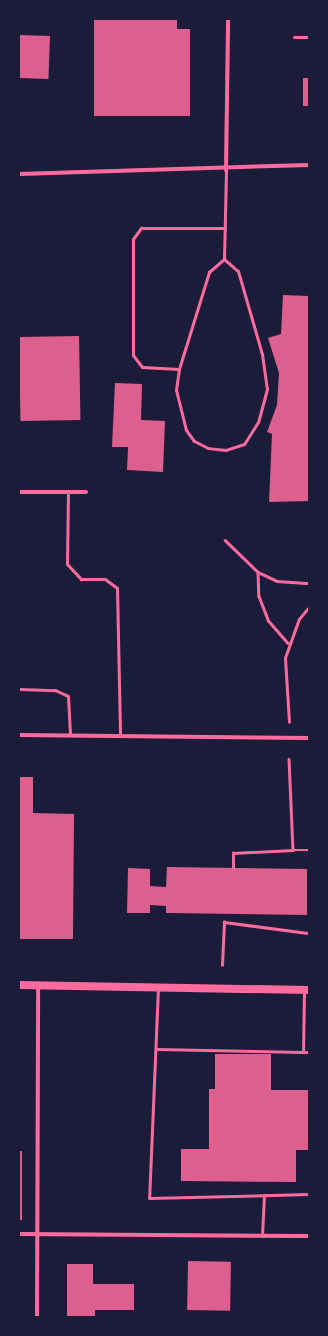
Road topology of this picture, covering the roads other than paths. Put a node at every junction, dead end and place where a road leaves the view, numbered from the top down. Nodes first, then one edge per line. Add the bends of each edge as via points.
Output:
1 (228, 19) edge
2 (294, 37) dead end
3 (309, 37) edge
4 (309, 165) edge
5 (226, 170) junction
6 (19, 174) edge
7 (225, 228) junction
8 (224, 259) junction
9 (178, 369) junction
10 (19, 492) edge
11 (68, 492) junction
12 (86, 492) dead end
13 (19, 689) edge
14 (19, 735) edge
15 (70, 735) junction
16 (120, 736) junction
17 (309, 738) edge
18 (19, 985) edge
19 (38, 985) junction
20 (158, 987) junction
21 (307, 990) edge
22 (156, 1049) junction
23 (303, 1052) junction
24 (309, 1052) edge
25 (309, 1194) edge
26 (264, 1195) junction
27 (19, 1234) edge
28 (37, 1234) junction
29 (262, 1236) junction
30 (309, 1236) edge
31 (36, 1317) edge

1 - 5 street
2 - 3 lane
4 - 5 street
5 - 6 street
5 - 7 lane
7 - 8 lane
7 - 9 lane via 141,228 133,239 133,355 142,367
8 - 9 lane via 209,272
8 - 9 lane via 238,271 262,354 267,389 258,422 244,444 226,450 208,448 194,441 186,430 176,390
10 - 11 street
11 - 12 street
11 - 16 lane via 67,564 82,579 105,579 118,588
13 - 15 lane via 55,690 68,696
14 - 15 street
15 - 16 street
16 - 17 street
18 - 19 main road
19 - 20 main road
19 - 28 street
20 - 21 main road
20 - 22 lane
21 - 23 lane
22 - 23 lane
22 - 26 lane via 149,1198
23 - 24 lane
25 - 26 lane
26 - 29 lane
27 - 28 street
28 - 29 street
28 - 31 street
29 - 30 street

